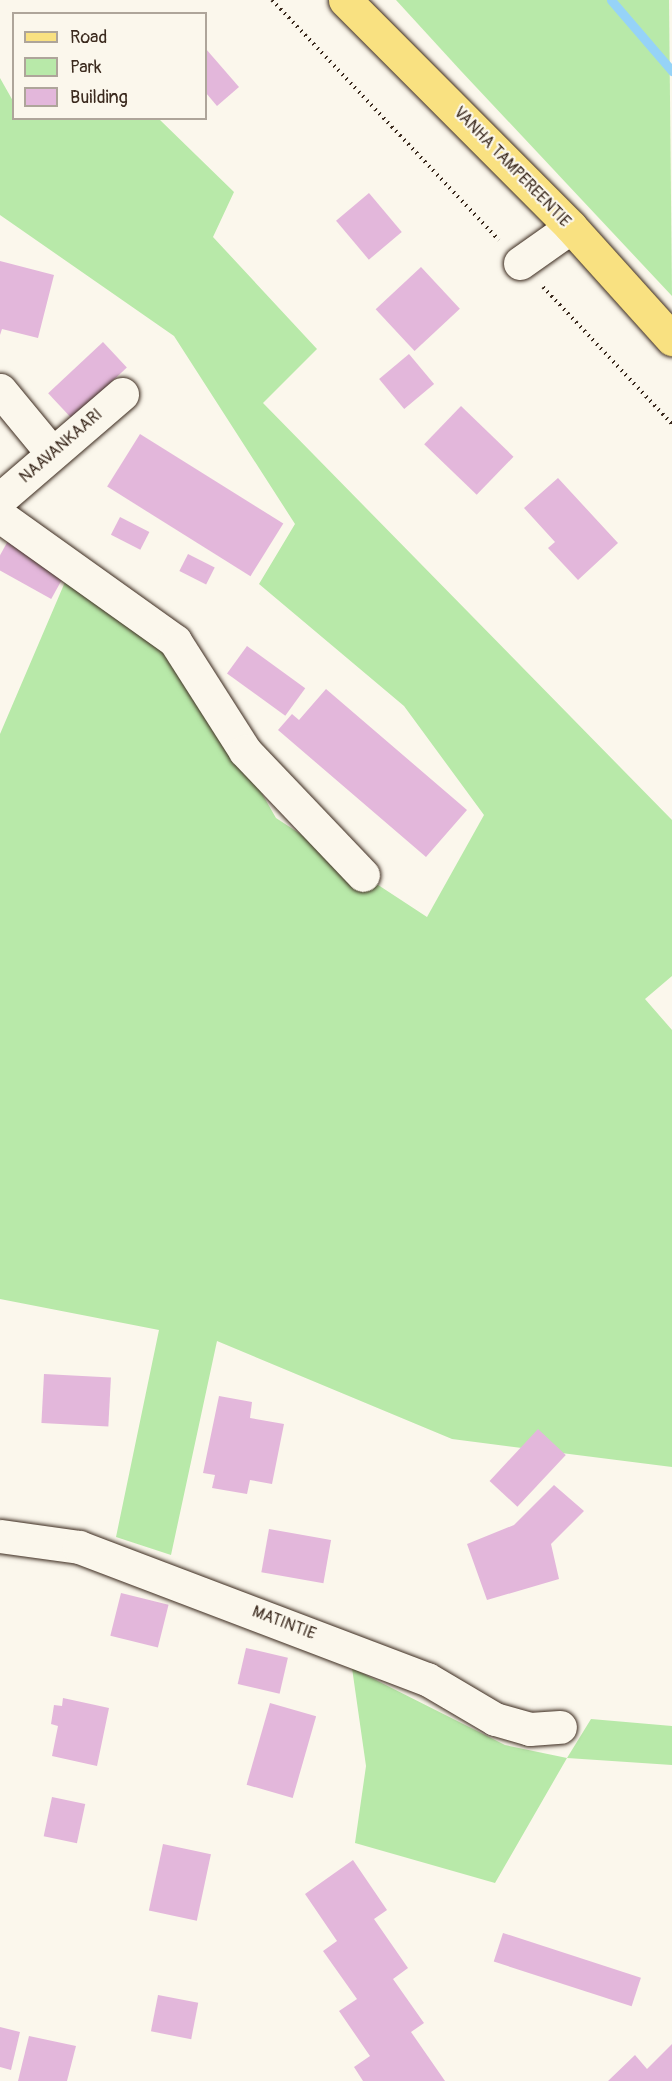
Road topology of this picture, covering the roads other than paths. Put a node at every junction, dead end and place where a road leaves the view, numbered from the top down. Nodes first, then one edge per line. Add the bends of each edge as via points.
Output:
1 (345, 0) edge
2 (571, 227) junction
3 (520, 263) road end
4 (672, 339) edge
5 (0, 390) edge
6 (122, 394) dead end
7 (52, 453) junction
8 (0, 499) edge
9 (0, 516) edge
10 (363, 875) dead end
11 (0, 1536) edge
12 (560, 1727) dead end

1 - 2 main road, VANHA TAMPEREENTIE
2 - 3 street
2 - 4 main road, VANHA TAMPEREENTIE
5 - 7 street
6 - 7 street, NAAVANKAARI
7 - 8 street, NAAVANKAARI
9 - 10 street via 175,641 245,751
11 - 12 street, MATINTIE via 79,1547 427,1679 495,1719 530,1729

